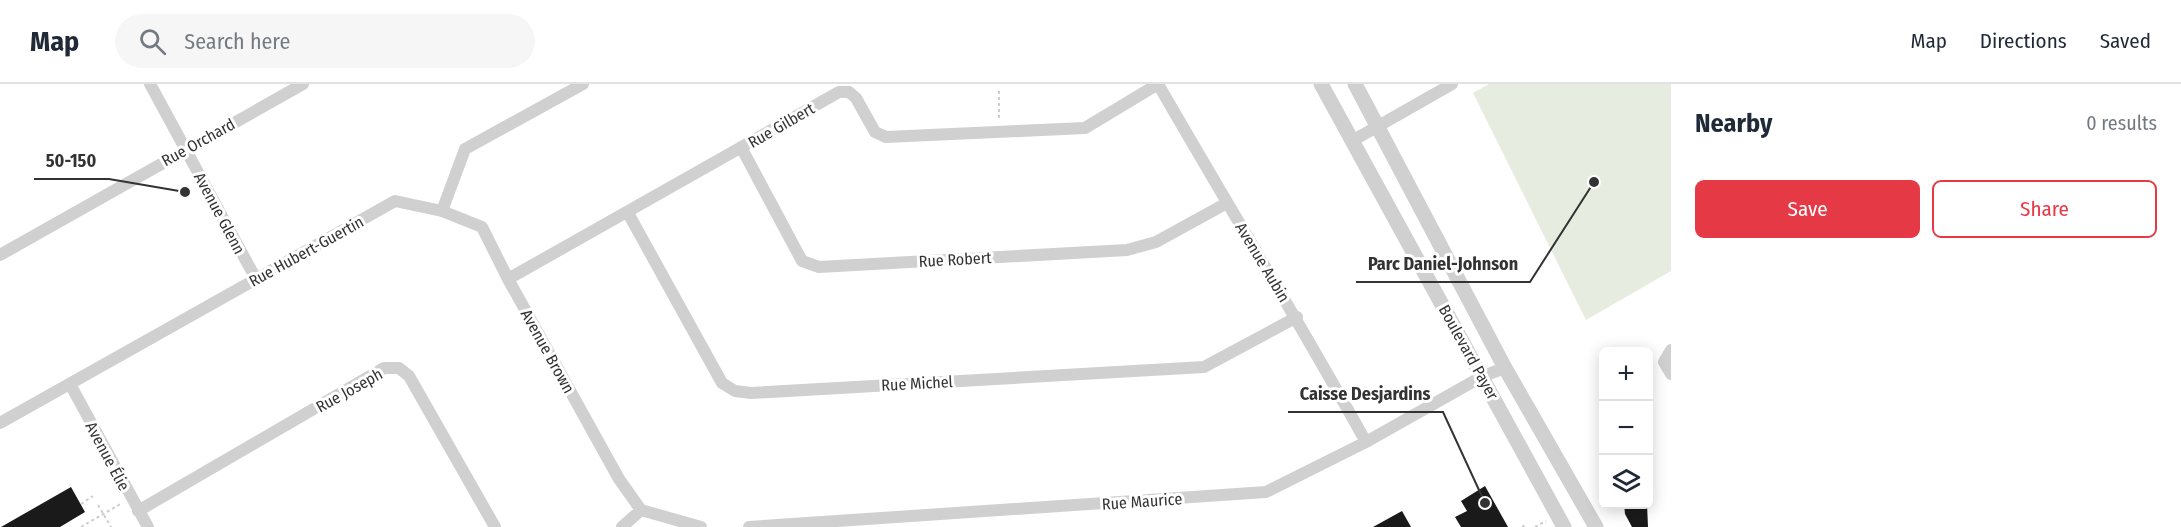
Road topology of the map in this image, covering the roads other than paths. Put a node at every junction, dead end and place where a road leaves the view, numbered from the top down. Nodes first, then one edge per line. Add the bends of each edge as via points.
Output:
1 (150, 84) edge
2 (303, 84) edge
3 (583, 84) edge
4 (1158, 84) edge
5 (1321, 84) edge
6 (1355, 84) edge
7 (1452, 84) edge
8 (1378, 126) junction
9 (1352, 141) junction
10 (741, 147) junction
11 (186, 148) junction
12 (1227, 203) junction
13 (442, 212) junction
14 (628, 213) junction
15 (0, 255) edge
16 (256, 279) junction
17 (507, 279) junction
18 (1297, 318) junction
19 (1671, 350) edge
20 (1505, 368) junction
21 (1671, 374) edge
22 (1483, 376) junction
23 (70, 384) junction
24 (0, 423) edge
25 (1366, 442) junction
26 (641, 510) junction
27 (138, 511) junction
28 (148, 527) edge
29 (495, 527) edge
30 (622, 527) edge
31 (701, 527) edge
32 (749, 527) edge
33 (1564, 527) edge
34 (1596, 527) edge

1 - 11 street, Avenue Glenn
2 - 11 street, Rue Orchard
3 - 13 street via 465,149
4 - 10 street, Rue Gilbert via 1085,128 886,137 875,132 856,98 849,92 839,92
4 - 12 street, Avenue Aubin
5 - 9 street, Boulevard Payer
6 - 8 street, Boulevard Payer
7 - 8 street
8 - 9 street
8 - 20 street, Boulevard Payer
9 - 22 street, Boulevard Payer
10 - 12 street, Rue Robert via 802,261 819,267 1127,250 1156,242
10 - 14 street, Rue Gilbert
11 - 15 street, Rue Orchard
11 - 16 street, Avenue Glenn
12 - 18 street, Avenue Aubin
13 - 16 street, Rue Hubert-Guertin via 395,201
13 - 17 street, Avenue Brown via 482,227
14 - 17 street, Rue Gilbert
14 - 18 street, Rue Michel via 722,383 735,391 1204,367
16 - 23 street, Rue Hubert-Guertin
17 - 26 street, Avenue Brown via 619,479
18 - 25 street, Avenue Aubin
19 - 21 street via 1664,362
20 - 22 street, Rue Maurice
20 - 34 street, Boulevard Payer
22 - 25 street, Rue Maurice
22 - 33 street, Boulevard Payer
23 - 24 street, Rue Hubert-Guertin
23 - 27 street, Avenue Élie
25 - 32 street, Rue Maurice via 1266,492
26 - 30 street
26 - 31 street
27 - 28 street, Avenue Élie
27 - 29 street, Rue Joseph via 384,368 399,368 409,376

